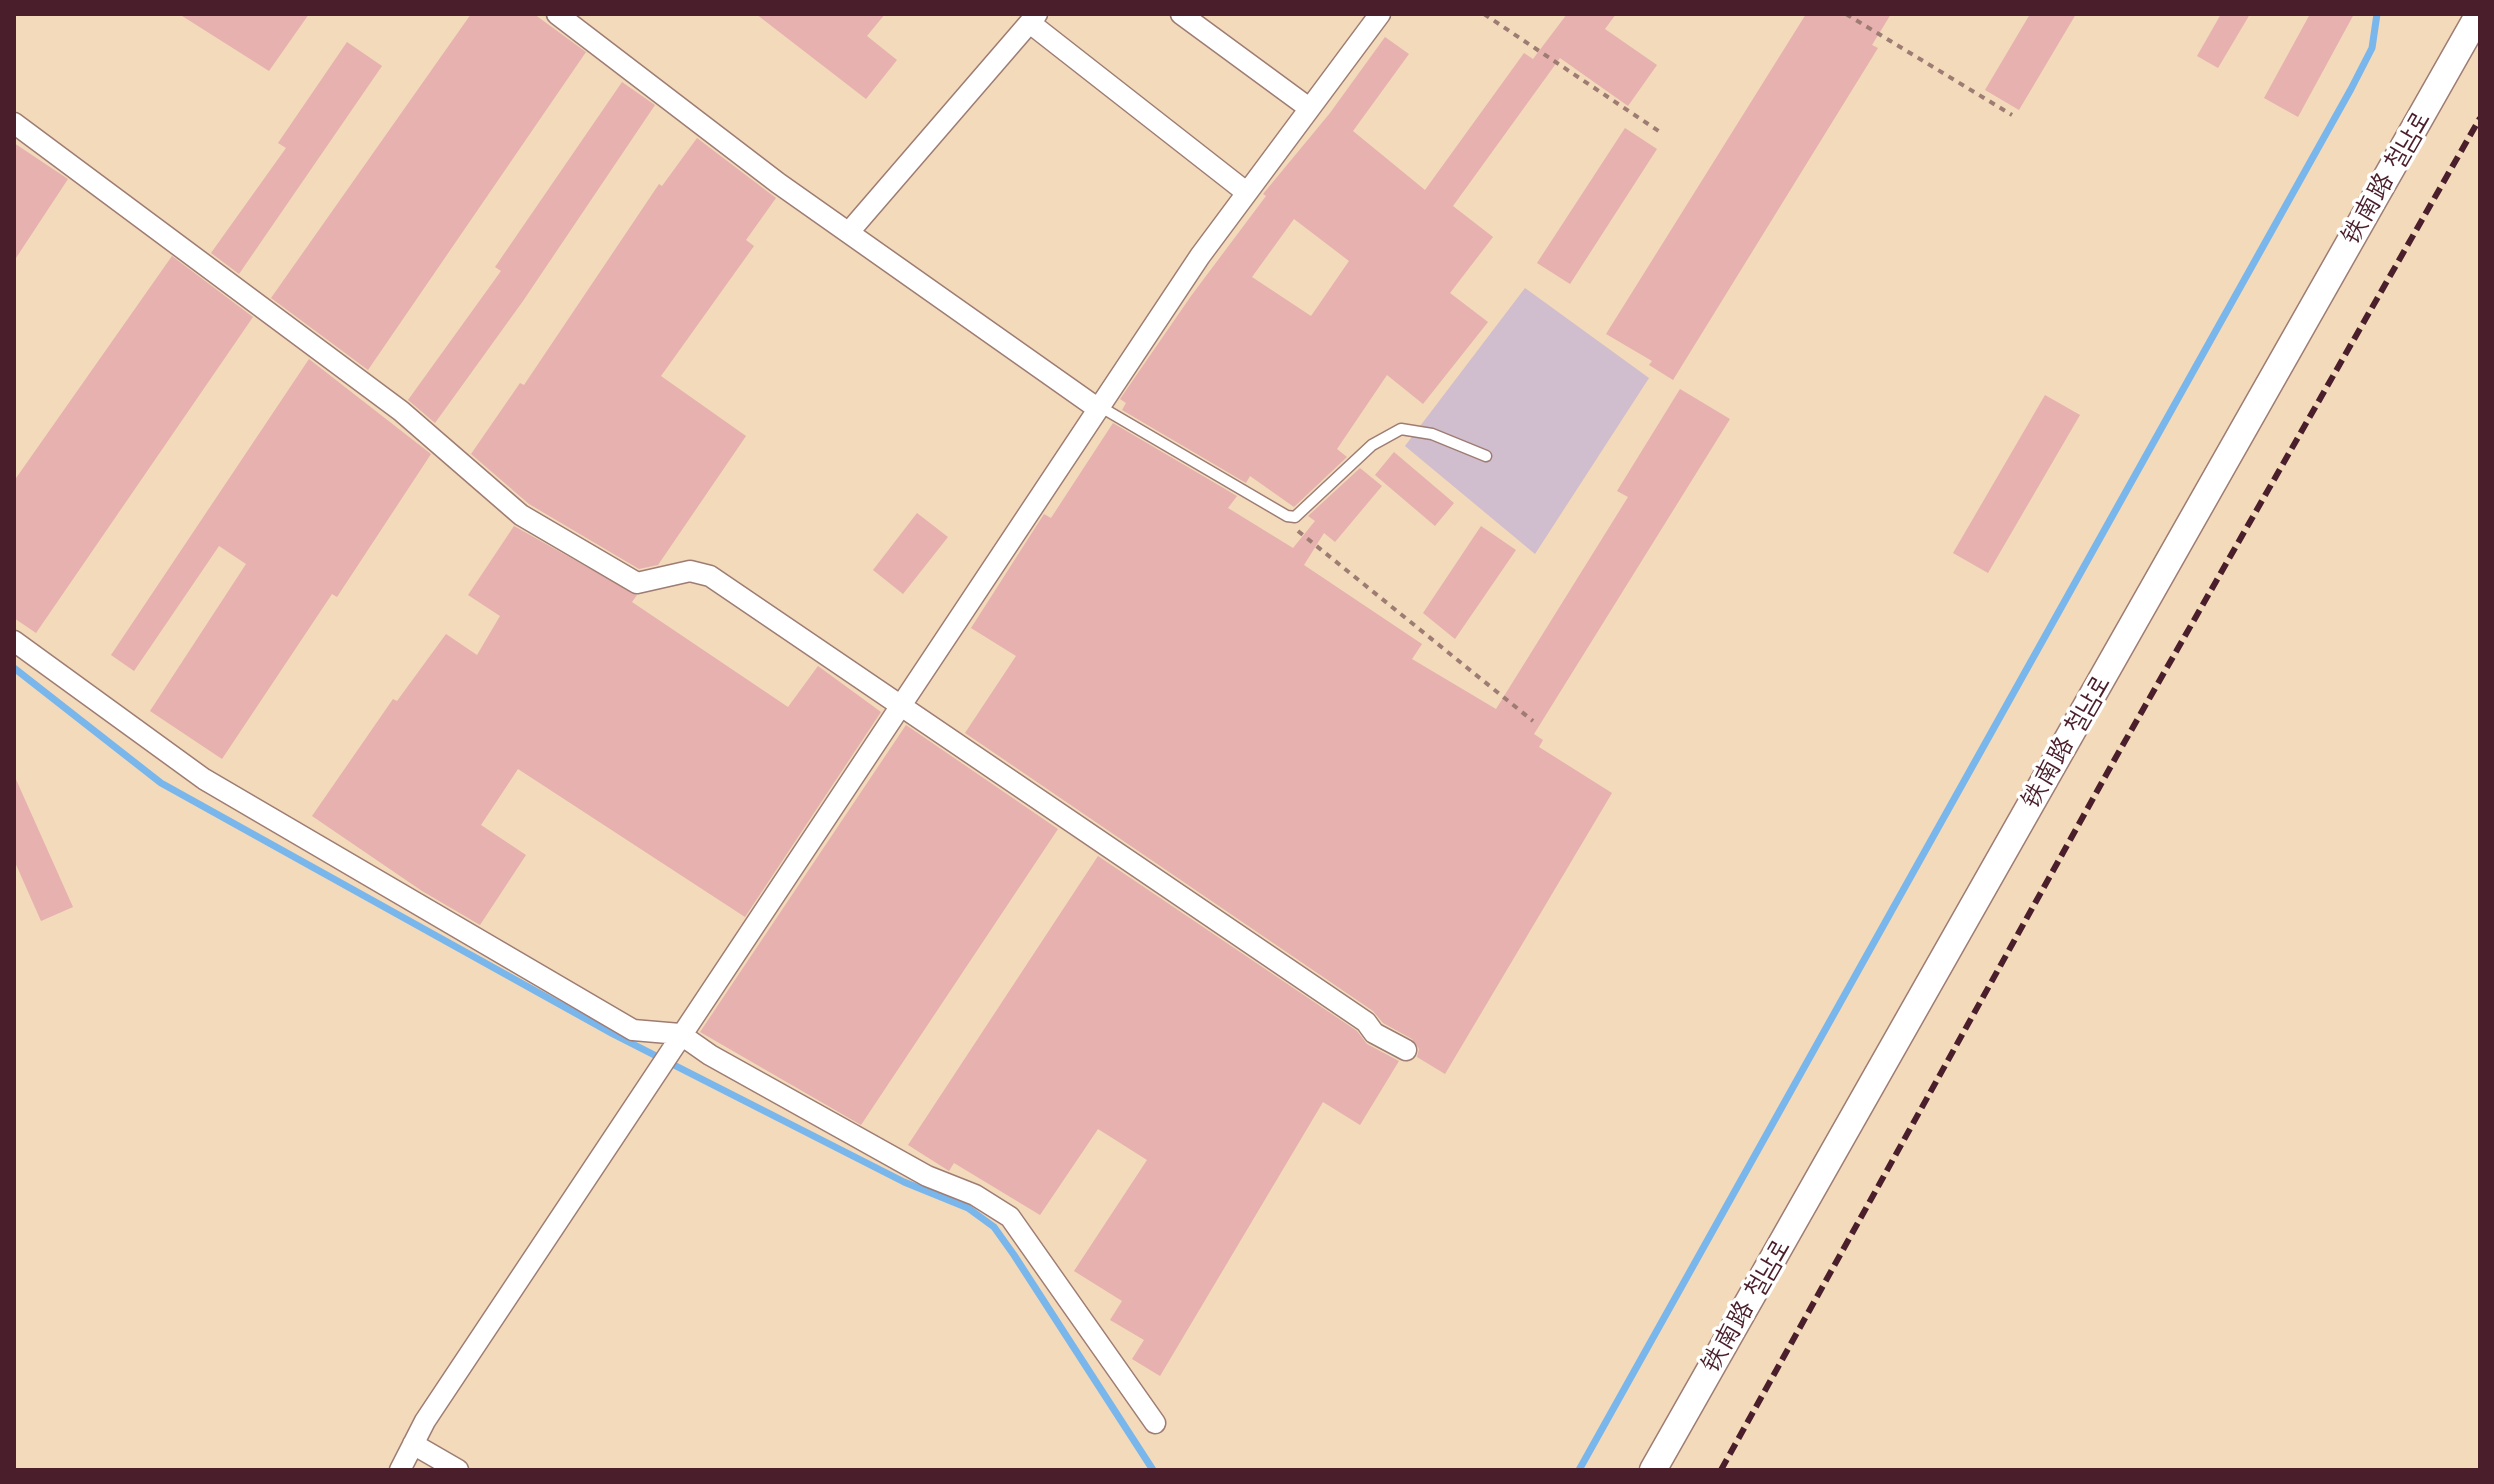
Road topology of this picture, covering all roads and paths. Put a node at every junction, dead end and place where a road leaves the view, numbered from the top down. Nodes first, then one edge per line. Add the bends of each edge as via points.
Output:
1 (557, 14) edge
2 (1181, 14) edge
3 (1380, 14) edge
4 (1484, 14) edge
5 (1846, 14) edge
6 (2479, 14) edge
7 (1033, 18) edge
8 (1309, 108) junction
9 (2012, 115) dead end
10 (14, 123) edge
11 (1660, 132) dead end
12 (1246, 192) junction
13 (849, 232) junction
14 (1098, 407) junction
15 (1486, 456) dead end
16 (1287, 516) junction
17 (14, 641) edge
18 (899, 705) junction
19 (1533, 721) dead end
20 (680, 1034) junction
21 (1406, 1050) dead end
22 (1155, 1423) dead end
23 (413, 1444) junction
24 (400, 1470) edge
25 (458, 1470) edge
26 (1653, 1470) edge

1 - 13 street
2 - 8 street
3 - 8 street
4 - 11 path
5 - 9 path
6 - 26 street, 铁南路 철남로
7 - 12 street
7 - 13 street
8 - 12 street
10 - 18 street via 401,411 521,515 637,583 690,571 710,576
12 - 14 street
13 - 14 street
14 - 16 lane
14 - 18 street
15 - 16 lane via 1432,434 1401,429 1372,445 1295,517
16 - 19 path via 1297,530
17 - 20 street via 256,811 633,1030
18 - 20 street
18 - 21 street
20 - 22 street via 927,1176 975,1195 1010,1217
20 - 23 street
23 - 24 street
23 - 25 street

